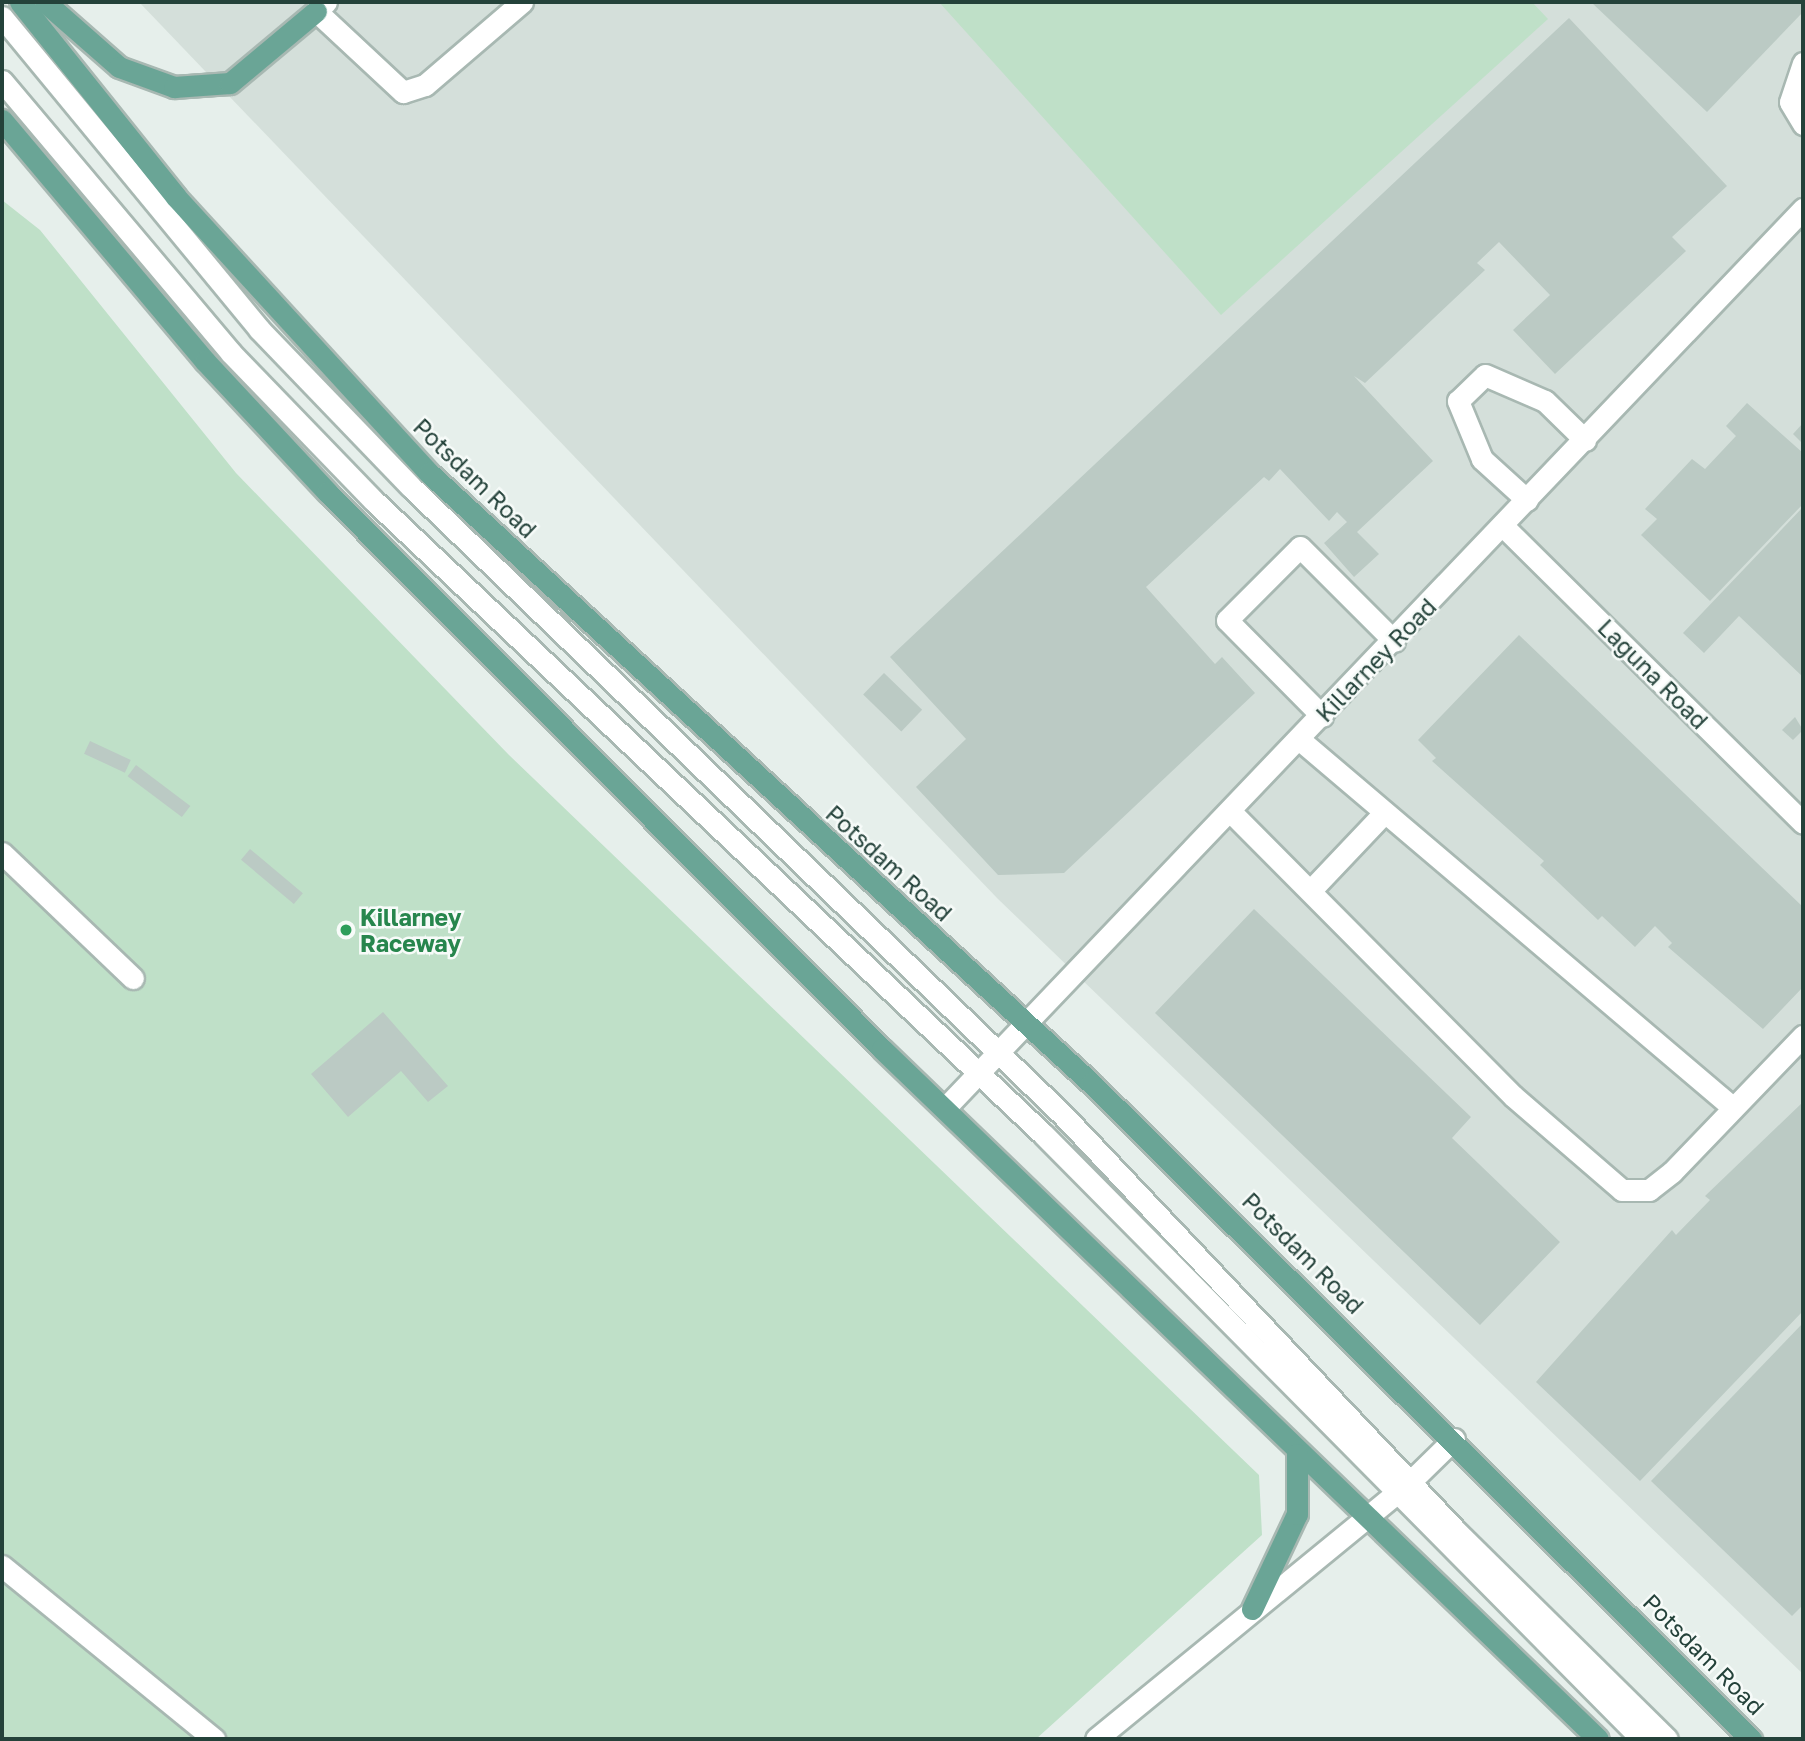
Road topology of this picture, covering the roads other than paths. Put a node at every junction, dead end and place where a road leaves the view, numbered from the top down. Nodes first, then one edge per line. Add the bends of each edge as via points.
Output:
1 (20, 2) edge
2 (45, 2) edge
3 (522, 2) edge
4 (321, 6) edge
5 (2, 17) edge
6 (1803, 63) edge
7 (2, 81) edge
8 (2, 120) edge
9 (1803, 124) edge
10 (1803, 209) edge
11 (1585, 440) junction
12 (1527, 500) junction
13 (1503, 526) junction
14 (1394, 641) junction
15 (1322, 716) junction
16 (1300, 740) junction
17 (1231, 813) junction
18 (1383, 814) junction
19 (1803, 823) edge
20 (2, 853) edge
21 (1311, 890) junction
22 (134, 978) dead end
23 (1027, 1024) junction
24 (1803, 1035) edge
25 (999, 1054) junction
26 (977, 1076) junction
27 (1732, 1107) junction
28 (945, 1108) junction
29 (1454, 1438) junction
30 (1297, 1454) junction
31 (1403, 1488) junction
32 (1363, 1519) junction
33 (2, 1566) edge
34 (1252, 1609) junction
35 (214, 1739) edge
36 (1096, 1739) edge
37 (1598, 1739) edge
38 (1642, 1739) edge
39 (1667, 1739) edge
40 (1751, 1739) edge

1 - 23 main road, Potsdam Road via 176,197 429,473
2 - 4 main road via 119,67 156,83 198,88 230,83
3 - 4 street via 412,92 386,80
5 - 25 street via 259,329 400,476
6 - 9 street via 1790,102
7 - 26 street via 231,354 373,500
8 - 28 main road via 196,350 327,492
10 - 11 street, Killarney Road
11 - 12 street, Killarney Road
11 - 12 street via 1545,401 1485,375 1458,401 1482,459
12 - 13 street, Killarney Road
13 - 14 street, Killarney Road
13 - 19 street, Laguna Road
14 - 15 street, Killarney Road
14 - 15 street via 1300,547 1227,620
15 - 16 street, Killarney Road
16 - 17 street, Killarney Road
16 - 18 street
17 - 21 street
17 - 23 street, Killarney Road
18 - 21 street
18 - 27 street
20 - 22 street
21 - 27 street via 1513,1097 1622,1190 1649,1190
23 - 25 street, Killarney Road
23 - 29 main road, Potsdam Road
24 - 27 street
25 - 26 street, Killarney Road
25 - 31 street
26 - 28 street, Killarney Road
26 - 31 street via 1043,1134
28 - 30 main road
29 - 31 street
29 - 40 main road, Potsdam Road
30 - 32 main road
30 - 34 main road via 1297,1514
31 - 32 street
31 - 38 street
31 - 39 street
32 - 34 street
32 - 37 main road
33 - 35 street
34 - 36 street

